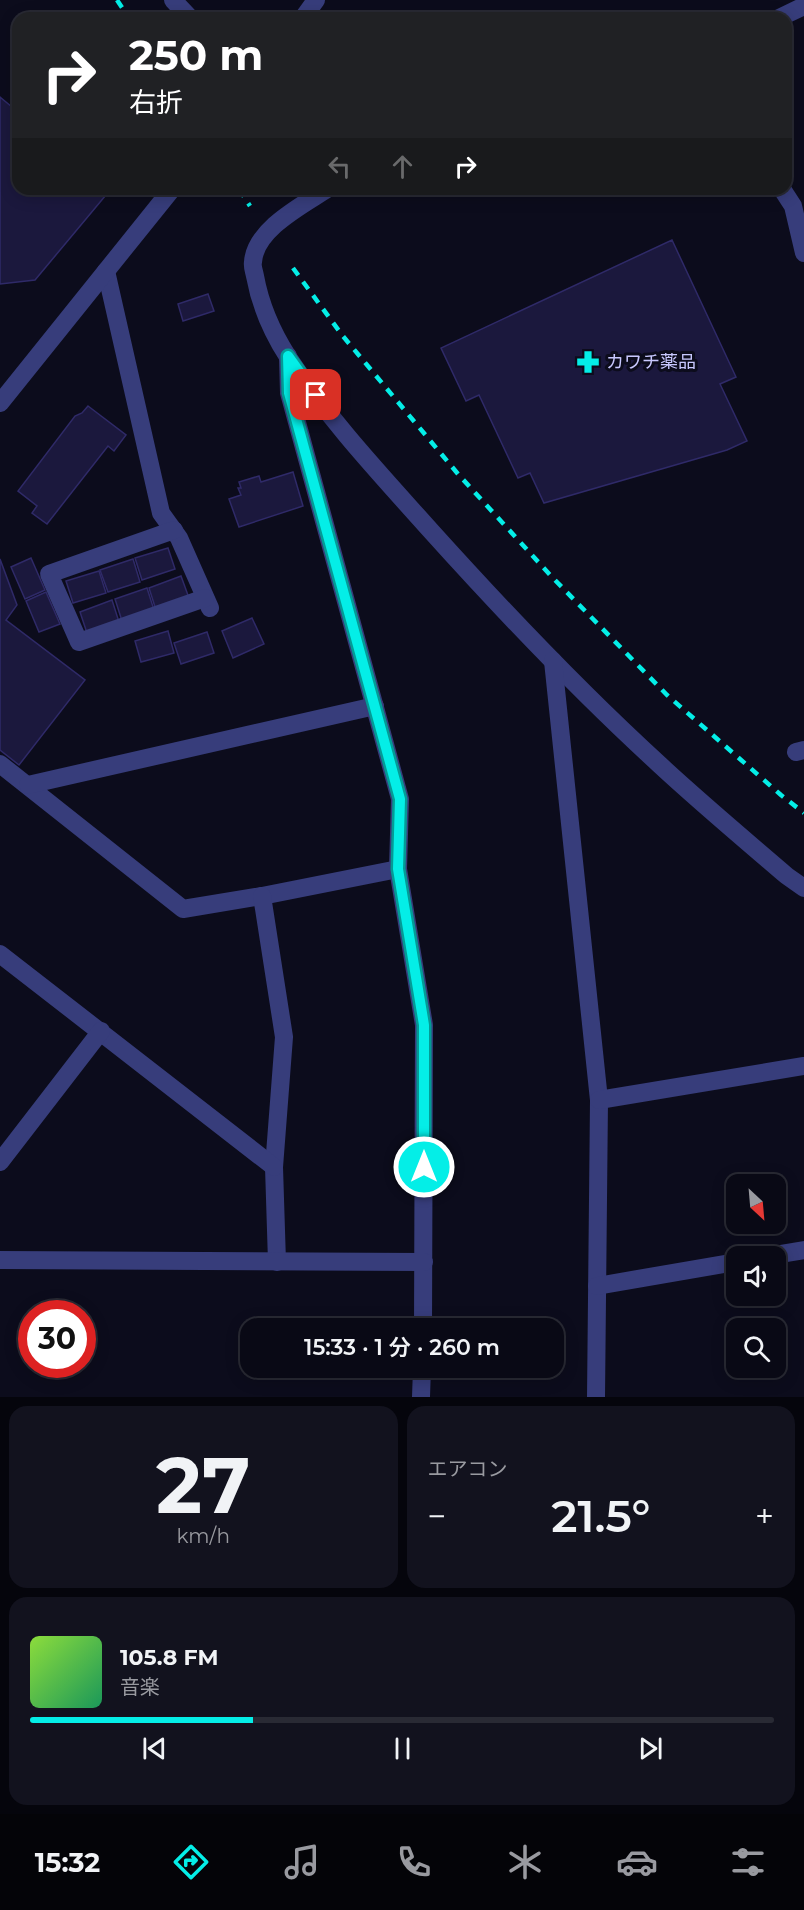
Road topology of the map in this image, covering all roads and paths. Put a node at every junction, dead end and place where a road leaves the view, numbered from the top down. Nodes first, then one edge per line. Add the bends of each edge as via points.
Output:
1 (173, 0) edge
2 (184, 12) edge
3 (167, 195) edge
4 (318, 195) edge
5 (788, 195) edge
6 (799, 206) edge
7 (804, 253) edge
8 (106, 271) junction
9 (288, 356) junction
10 (0, 403) edge
11 (174, 530) junction
12 (553, 661) junction
13 (375, 706) junction
14 (0, 764) edge
15 (28, 785) junction
16 (398, 869) junction
17 (804, 888) edge
18 (262, 896) junction
19 (0, 954) edge
20 (101, 1031) junction
21 (804, 1066) edge
22 (599, 1100) junction
23 (0, 1162) edge
24 (274, 1167) junction
25 (804, 1250) edge
26 (786, 1253) edge
27 (0, 1260) edge
28 (278, 1262) junction
29 (424, 1262) junction
30 (726, 1264) edge
31 (597, 1286) junction
32 (423, 1318) edge
33 (422, 1378) edge
34 (421, 1397) edge
35 (596, 1397) edge

1 - 2 street
3 - 8 street
4 - 9 street via 273,225 257,245 252,262 266,315
5 - 6 street
6 - 7 street
8 - 10 street
8 - 11 street via 161,513
9 - 12 street via 330,415 390,486
9 - 13 street via 289,393
11 - 11 street via 207,603 80,642 49,574
12 - 17 street via 659,764
12 - 22 street
13 - 15 street
13 - 16 street via 400,799
14 - 15 street
15 - 18 street via 183,909
16 - 18 street
16 - 29 street via 424,1025
18 - 24 street via 284,1037
19 - 20 street
20 - 23 street
20 - 24 street
21 - 22 street
22 - 31 street
24 - 28 street
25 - 26 street
27 - 28 street
28 - 29 street
29 - 32 street
30 - 31 street
31 - 35 street
33 - 34 street

